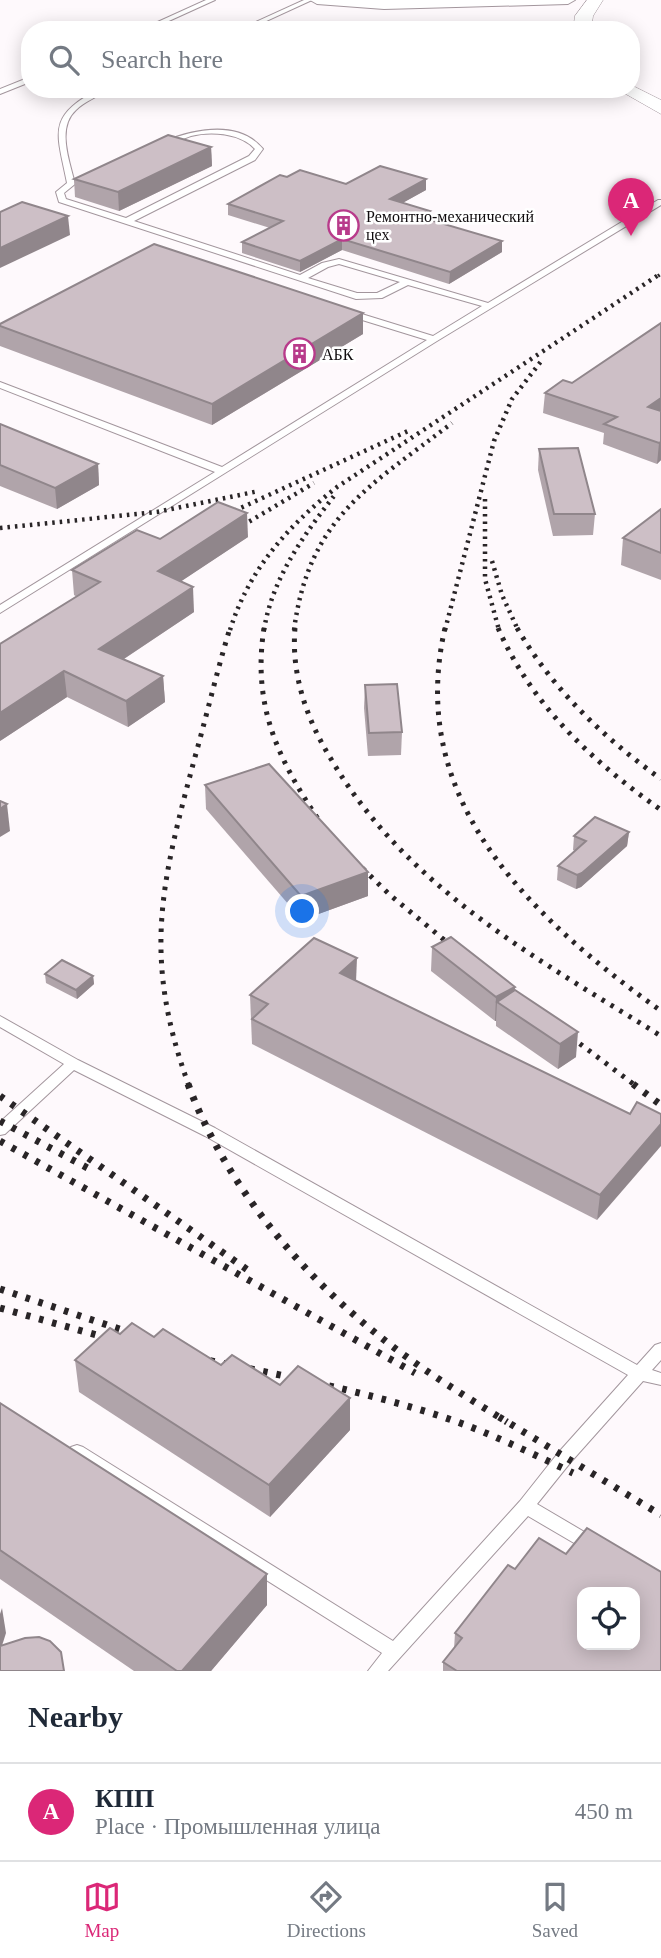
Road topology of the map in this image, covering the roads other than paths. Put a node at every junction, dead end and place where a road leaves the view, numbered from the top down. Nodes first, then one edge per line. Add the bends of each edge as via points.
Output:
1 (212, 0) edge
2 (309, 0) edge
3 (317, 0) edge
4 (461, 0) edge
5 (568, 0) edge
6 (595, 0) edge
7 (533, 2) edge
8 (442, 3) junction
9 (164, 21) edge
10 (261, 21) edge
11 (580, 21) edge
12 (584, 21) edge
13 (21, 83) edge
14 (0, 92) edge
15 (640, 97) edge
16 (89, 98) edge
17 (661, 108) edge
18 (161, 146) edge
19 (80, 180) edge
20 (71, 184) junction
21 (661, 202) edge
22 (127, 221) junction
23 (301, 278) junction
24 (407, 282) junction
25 (490, 306) junction
26 (344, 312) edge
27 (434, 339) junction
28 (0, 385) edge
29 (222, 471) junction
30 (0, 610) edge
31 (0, 1021) edge
32 (73, 1062) junction
33 (0, 1129) edge
34 (661, 1349) edge
35 (638, 1373) junction
36 (661, 1378) edge
37 (59, 1441) edge
38 (526, 1506) junction
39 (605, 1553) edge
40 (394, 1650) junction
41 (377, 1671) edge

1 - 9 lane
2 - 10 lane
3 - 8 street via 363,5
4 - 8 street
5 - 7 street
6 - 12 street
7 - 8 street
7 - 11 street via 560,5
13 - 14 lane
15 - 17 street
16 - 20 lane via 71,108 63,119
18 - 22 lane via 191,134 214,132 246,139 259,149 252,158
19 - 20 lane
20 - 22 lane via 60,192 62,200
21 - 25 lane
22 - 23 lane
23 - 24 lane via 368,297
23 - 24 lane via 339,261
24 - 25 lane
25 - 27 lane
26 - 27 lane
27 - 29 lane
28 - 29 lane
29 - 30 lane
31 - 32 lane
32 - 33 lane
32 - 35 lane via 210,1132
34 - 35 lane
35 - 36 lane
35 - 38 lane
37 - 40 lane
38 - 39 lane
38 - 40 lane
40 - 41 lane

